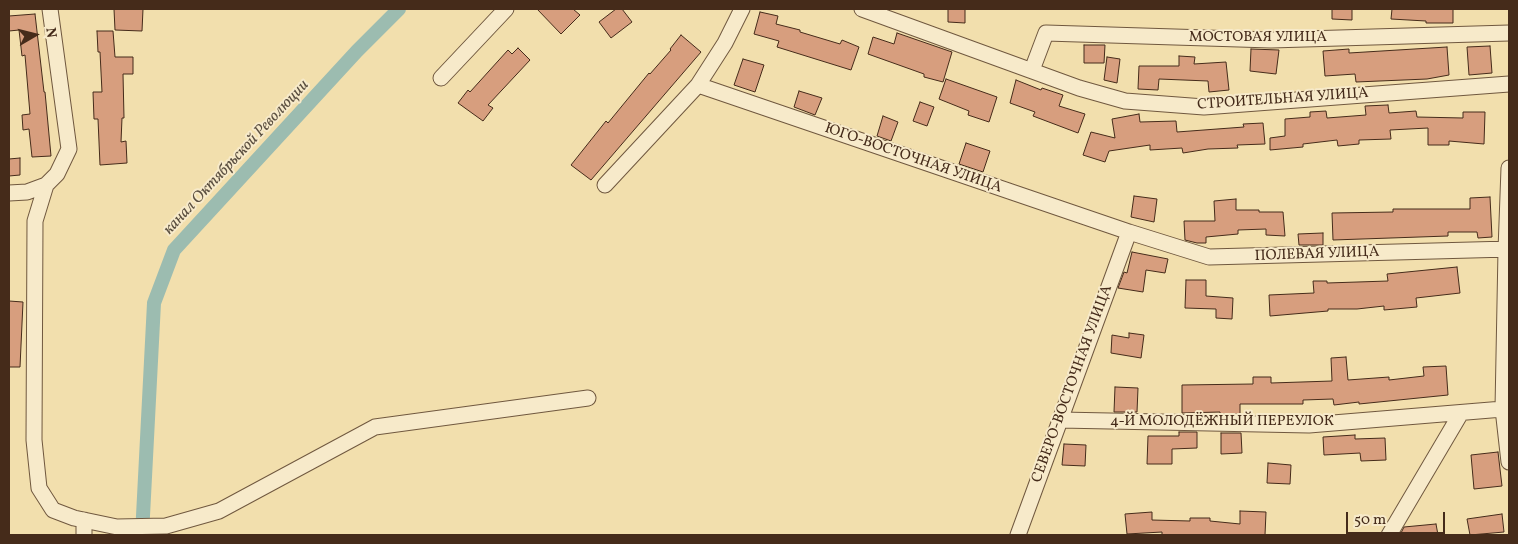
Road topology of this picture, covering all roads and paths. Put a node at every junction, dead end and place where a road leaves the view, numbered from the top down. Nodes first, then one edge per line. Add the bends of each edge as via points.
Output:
1 (50, 9) edge
2 (506, 9) edge
3 (742, 9) edge
4 (862, 9) edge
5 (897, 15) edge
6 (1509, 33) edge
7 (1032, 70) junction
8 (441, 78) dead end
9 (1509, 84) edge
10 (698, 85) junction
11 (1509, 168) edge
12 (605, 185) dead end
13 (46, 186) junction
14 (9, 193) edge
15 (1129, 232) junction
16 (1507, 249) edge
17 (588, 398) dead end
18 (1503, 409) junction
19 (1461, 413) junction
20 (1060, 420) junction
21 (1509, 462) edge
22 (84, 528) edge
23 (1018, 535) edge
24 (1389, 535) edge

1 - 13 street via 69,149 57,174
2 - 8 street
3 - 10 street
4 - 5 street, СТРОИТЕЛЬНАЯ УЛИЦА
5 - 7 street, СТРОИТЕЛЬНАЯ УЛИЦА
6 - 7 street, МОСТОВАЯ УЛИЦА via 1271,40 1046,33
7 - 9 street, СТРОИТЕЛЬНАЯ УЛИЦА via 1125,101 1204,107
10 - 12 street
10 - 15 street, ЮГО-ВОСТОЧНАЯ УЛИЦА
11 - 16 street
13 - 14 street
13 - 22 street via 35,221 34,440 39,488 53,510 74,518
15 - 16 street, ПОЛЕВАЯ УЛИЦА via 1210,258
15 - 20 street, СЕВЕРО-ВОСТОЧНАЯ УЛИЦА
16 - 18 street
17 - 22 street via 375,427 219,511 166,526
18 - 19 street, 4-Й МОЛОДЁЖНЫЙ ПЕРЕУЛОК
18 - 21 street
19 - 20 street, 4-Й МОЛОДЁЖНЫЙ ПЕРЕУЛОК via 1309,425
19 - 24 street
20 - 23 street, СЕВЕРО-ВОСТОЧНАЯ УЛИЦА

